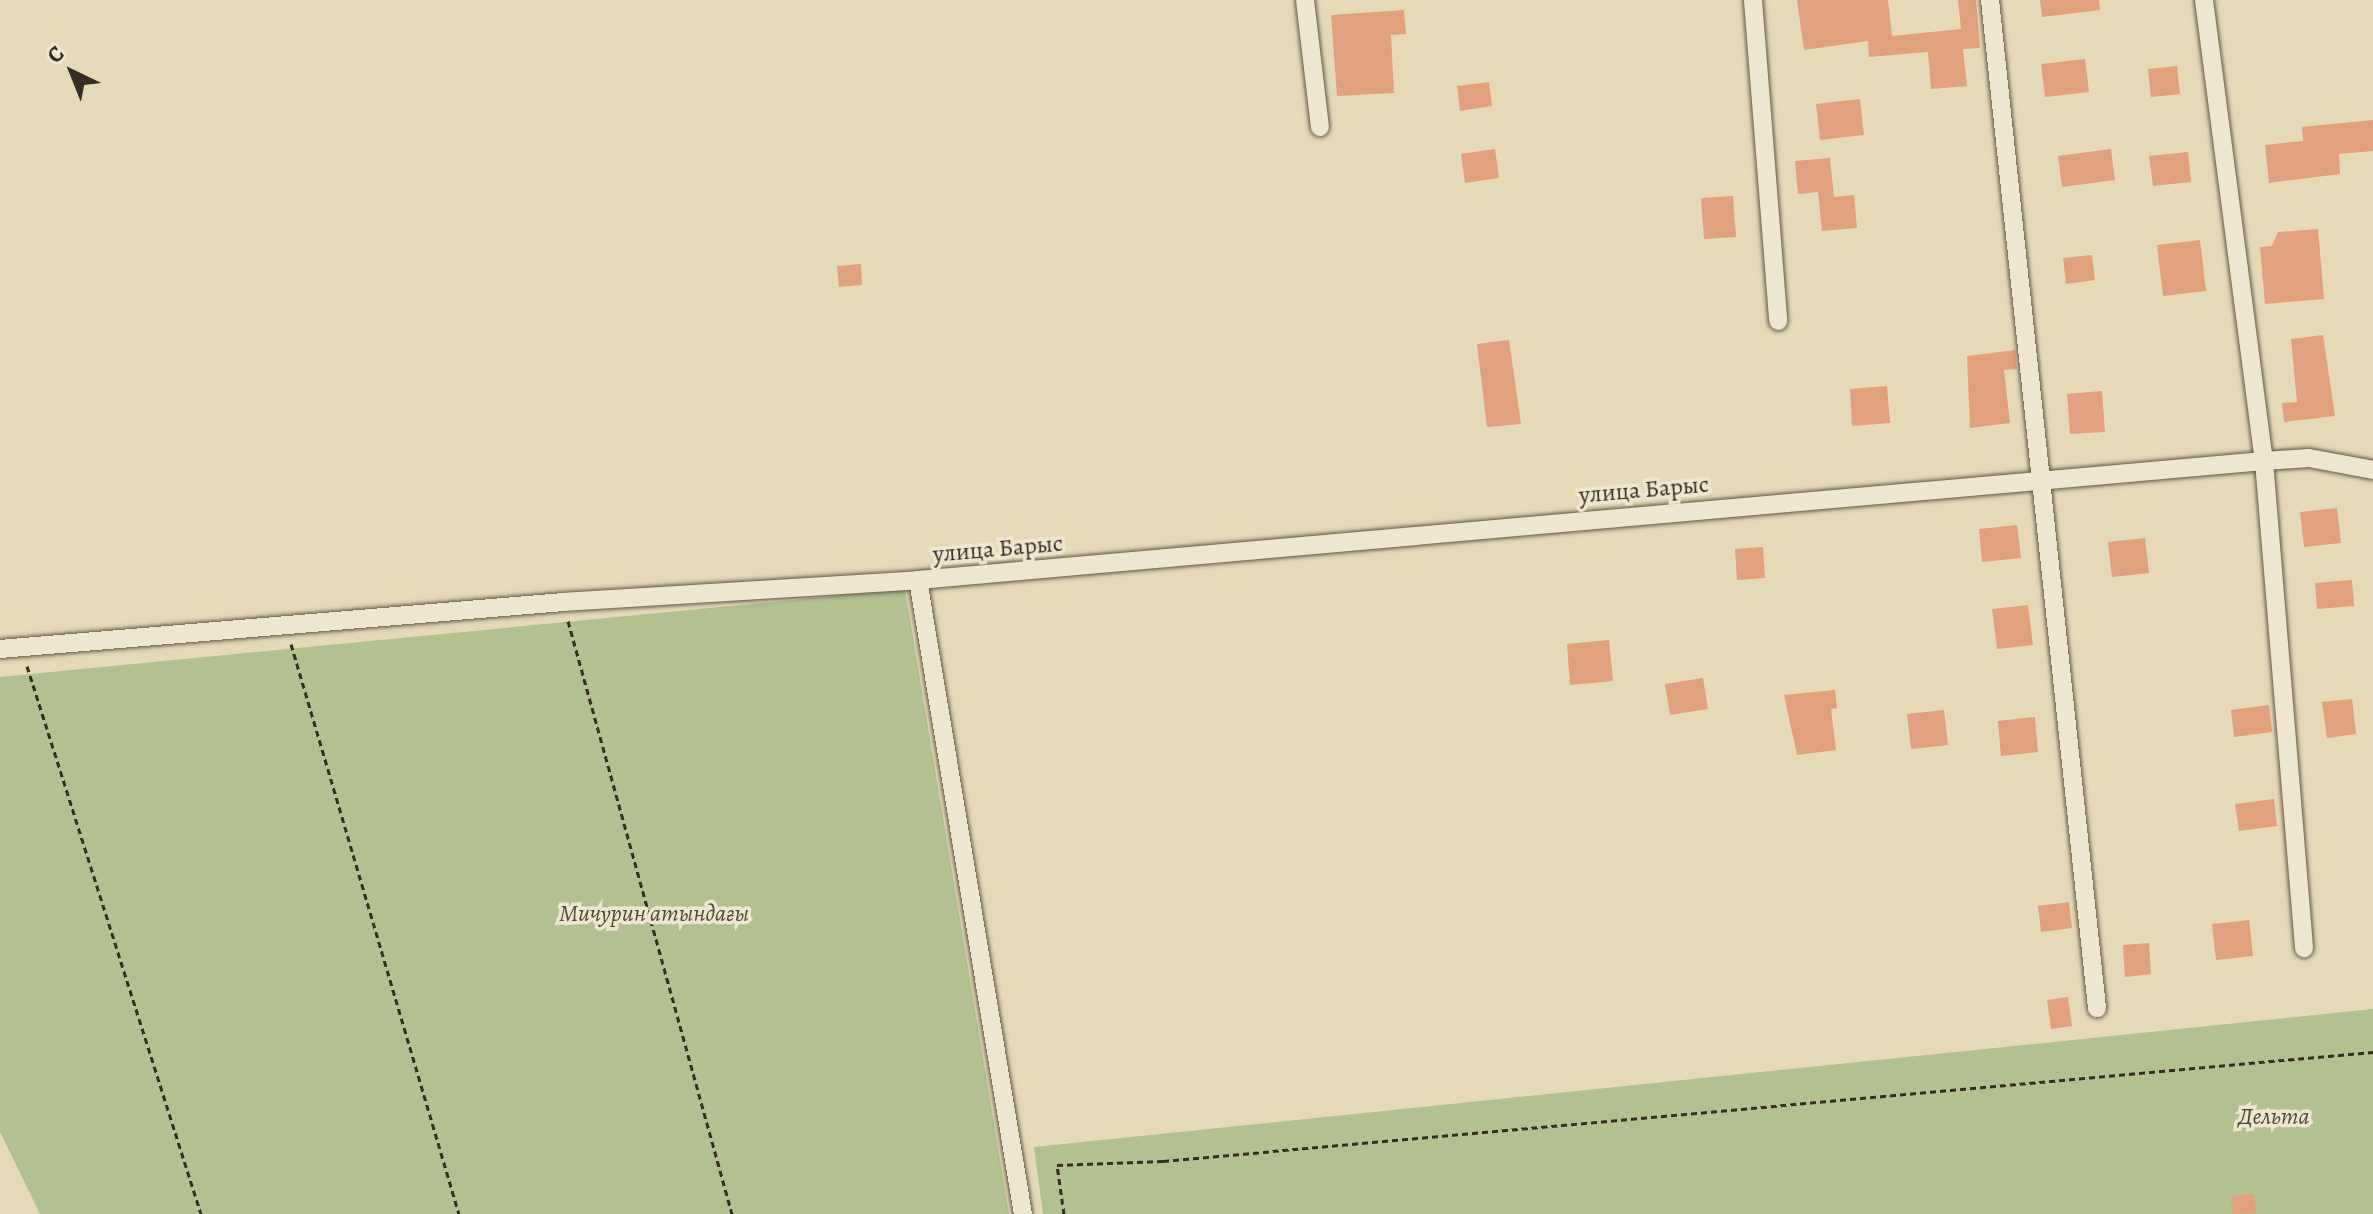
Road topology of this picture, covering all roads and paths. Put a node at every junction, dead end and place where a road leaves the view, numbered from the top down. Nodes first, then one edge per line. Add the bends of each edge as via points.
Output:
1 (1305, 0) edge
2 (1753, 0) edge
3 (1990, 0) edge
4 (2204, 0) edge
5 (1320, 127) dead end
6 (1778, 321) dead end
7 (2264, 461) junction
8 (2373, 470) edge
9 (2040, 479) junction
10 (918, 580) junction
11 (563, 602) junction
12 (286, 625) junction
13 (21, 647) junction
14 (0, 649) edge
15 (2304, 948) dead end
16 (2097, 1008) dead end
17 (2373, 1052) edge
18 (201, 1214) edge
19 (459, 1214) edge
20 (732, 1214) edge
21 (1023, 1214) edge
22 (1064, 1214) edge

1 - 5 street
2 - 6 street
3 - 9 street
4 - 7 street
7 - 8 street, улица Барыс via 2309,458
7 - 9 street, улица Барыс
7 - 15 street
9 - 10 street, улица Барыс
9 - 16 street
10 - 11 street, улица Барыс
10 - 21 street
11 - 12 street, улица Барыс
11 - 20 path
12 - 13 street, улица Барыс
12 - 19 path
13 - 14 street, улица Барыс
13 - 18 path
17 - 22 path via 1163,1161 1057,1165

